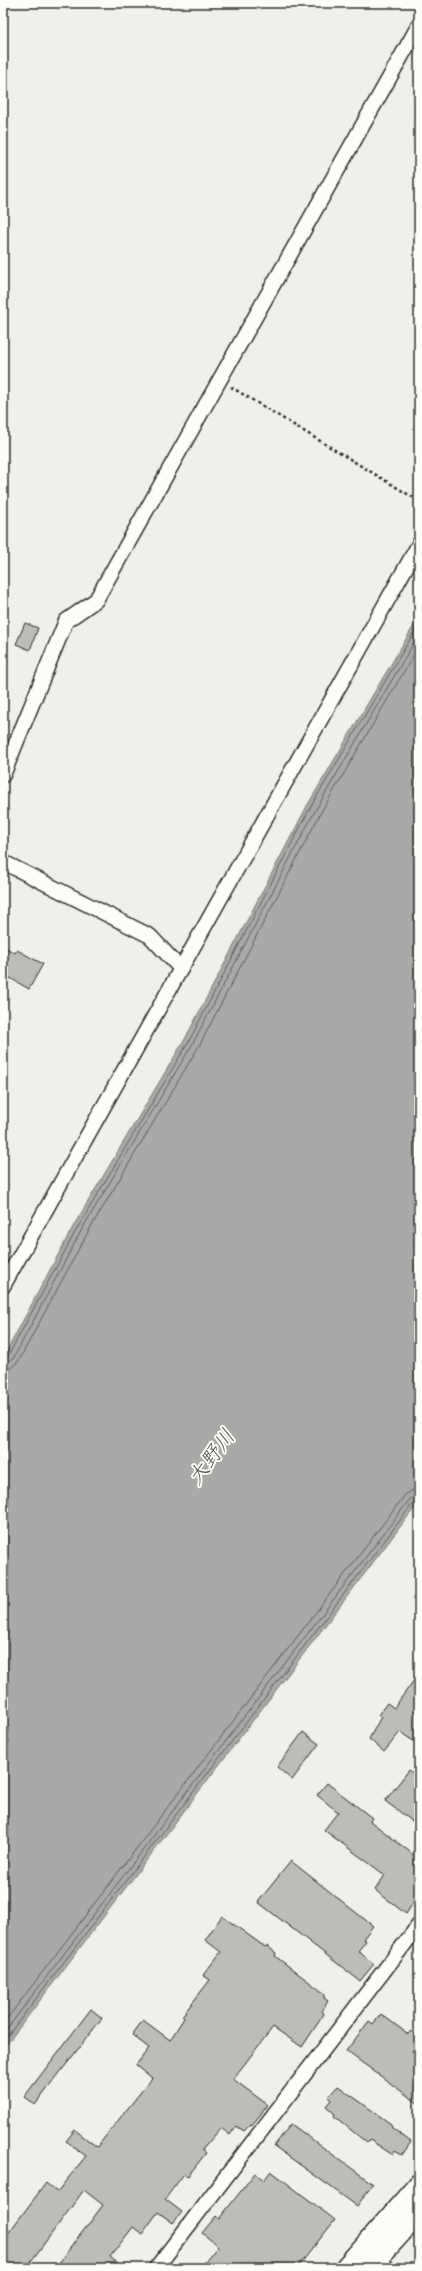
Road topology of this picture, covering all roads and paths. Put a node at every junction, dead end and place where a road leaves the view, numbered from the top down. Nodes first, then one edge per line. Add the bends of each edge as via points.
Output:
1 (419, 25) edge
2 (219, 380) junction
3 (419, 501) edge
4 (419, 544) edge
5 (3, 775) edge
6 (3, 862) edge
7 (181, 969) junction
8 (3, 1286) edge
9 (419, 1925) edge
10 (419, 2184) edge
11 (419, 2213) edge
12 (373, 2262) edge
13 (156, 2268) edge
14 (345, 2268) edge

1 - 2 street
2 - 3 path
2 - 5 street via 96,600 66,621
4 - 7 street
6 - 7 street via 150,936
7 - 8 street
9 - 13 street
10 - 12 street
11 - 12 street
12 - 14 street

